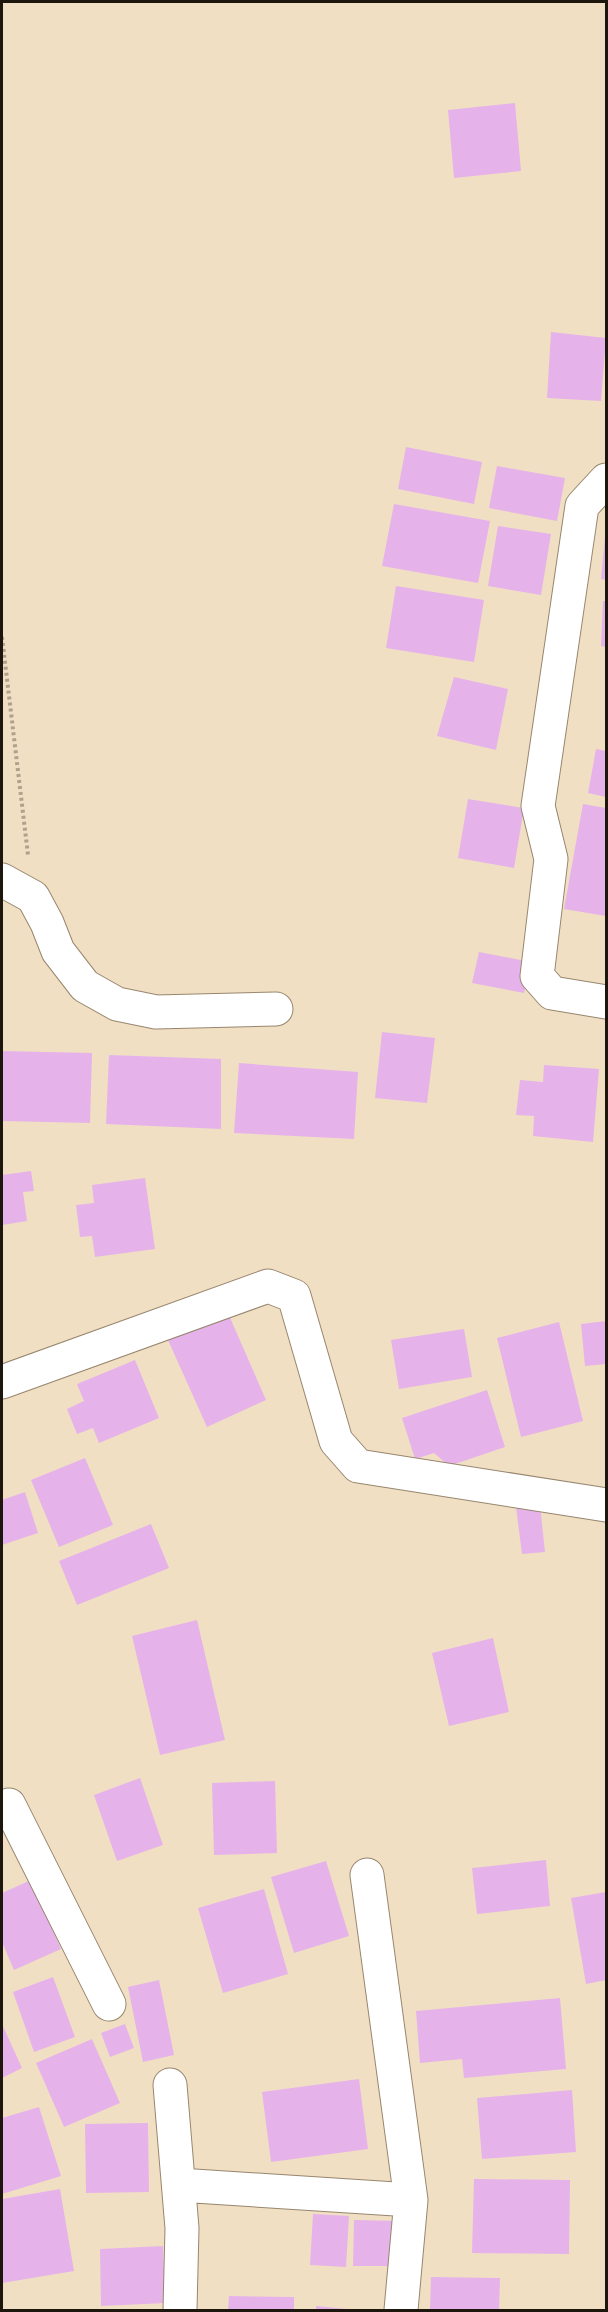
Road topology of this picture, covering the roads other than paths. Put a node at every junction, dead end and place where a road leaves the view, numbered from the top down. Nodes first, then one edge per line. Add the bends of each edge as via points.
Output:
1 (606, 480) edge
2 (2, 880) edge
3 (606, 1002) edge
4 (276, 1009) dead end
5 (2, 1382) edge
6 (606, 1505) edge
7 (2, 1808) edge
8 (367, 1875) dead end
9 (109, 2004) dead end
10 (170, 2085) dead end
11 (179, 2185) junction
12 (411, 2200) junction
13 (180, 2310) edge
14 (401, 2310) edge

1 - 3 street via 582,506 538,807 551,859 537,976 552,993
2 - 4 street via 33,897 58,951 85,986 117,1004 156,1012
5 - 6 street via 268,1286 294,1296 336,1440 358,1466
7 - 9 street via 9,1805
8 - 12 street
10 - 11 street
11 - 12 street
11 - 13 street
12 - 14 street

